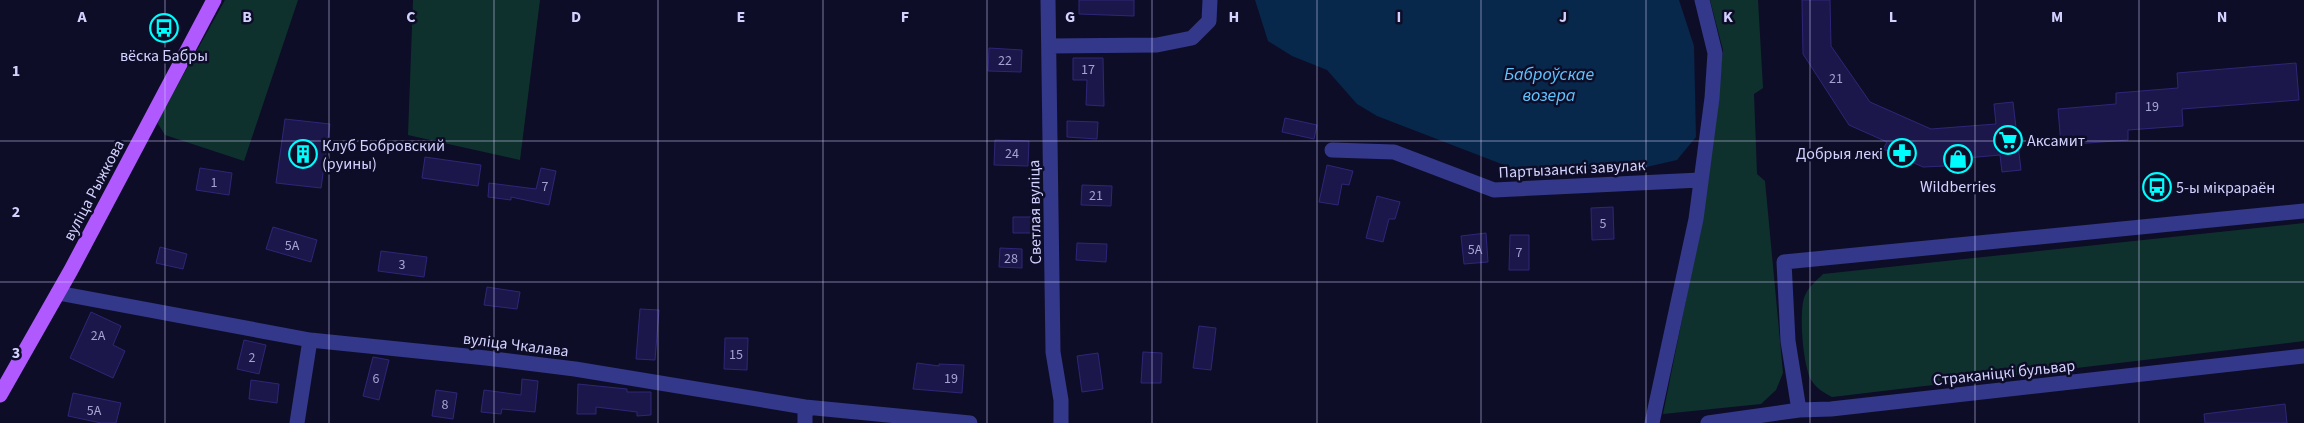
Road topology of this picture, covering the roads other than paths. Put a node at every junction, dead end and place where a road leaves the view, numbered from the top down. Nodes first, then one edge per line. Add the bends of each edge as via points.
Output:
1 (214, 0) edge
2 (1048, 0) edge
3 (1210, 0) edge
4 (1702, 0) edge
5 (1049, 46) junction
6 (1332, 150) dead end
7 (1700, 180) junction
8 (2304, 211) edge
9 (58, 293) junction
10 (310, 340) junction
11 (2304, 356) edge
12 (0, 396) edge
13 (806, 407) junction
14 (1799, 410) junction
15 (296, 423) edge
16 (805, 423) edge
17 (970, 423) edge
18 (1061, 423) edge
19 (1652, 423) edge
20 (1708, 423) edge

1 - 9 main road, вуліца Рыжкова
2 - 5 street, Светлая вуліца
3 - 5 street via 1209,22 1192,38 1157,45
4 - 7 street via 1715,52
5 - 18 street, Светлая вуліца via 1053,352 1061,400
6 - 7 street, Партызанскі завулак via 1394,152 1494,190
7 - 19 street via 1696,219
8 - 14 street via 1784,262 1788,341
9 - 10 street, вуліца Чкалава
9 - 12 main road, вуліца Рыжкова
10 - 13 street, вуліца Чкалава via 565,368
10 - 15 street
11 - 14 street, Страканіцкі бульвар
13 - 16 street
13 - 17 street, вуліца Чкалава
14 - 20 street, Страканіцкі бульвар

